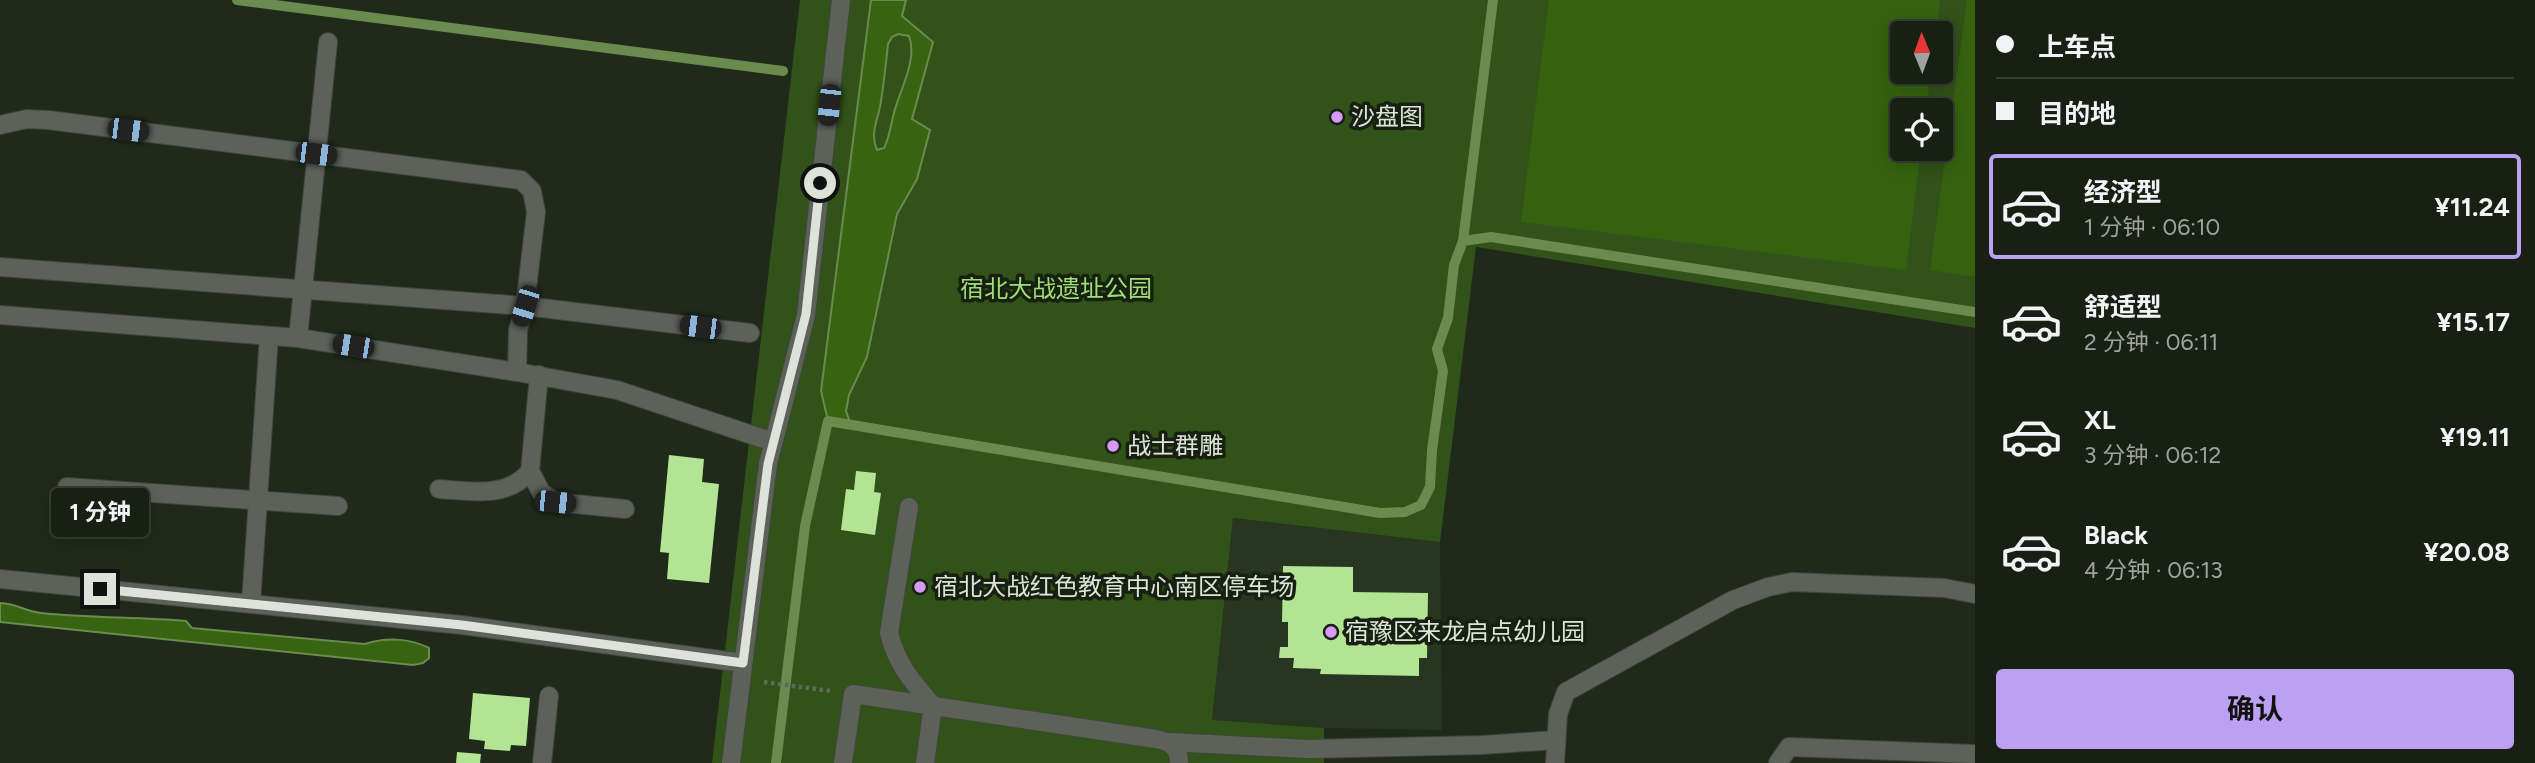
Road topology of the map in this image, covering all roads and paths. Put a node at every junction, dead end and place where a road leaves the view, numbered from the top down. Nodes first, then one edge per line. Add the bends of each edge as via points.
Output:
1 (841, 0) edge
2 (328, 42) dead end
3 (0, 125) edge
4 (316, 154) junction
5 (0, 267) edge
6 (303, 289) junction
7 (525, 306) junction
8 (0, 315) edge
9 (750, 333) dead end
10 (269, 336) junction
11 (298, 338) junction
12 (517, 372) junction
13 (538, 375) junction
14 (774, 442) junction
15 (530, 471) junction
16 (67, 487) dead end
17 (439, 489) dead end
18 (258, 499) junction
19 (338, 506) dead end
20 (909, 508) dead end
21 (625, 509) dead end
22 (0, 579) edge
23 (1975, 594) edge
24 (251, 603) junction
25 (743, 663) junction
26 (770, 683) dead end
27 (800, 687) dead end
28 (549, 696) dead end
29 (933, 706) junction
30 (1556, 740) junction
31 (1170, 742) junction
32 (1975, 754) edge
33 (542, 763) edge
34 (731, 763) edge
35 (843, 763) edge
36 (925, 763) edge
37 (1178, 763) edge
38 (1555, 763) edge
39 (1778, 763) edge

1 - 14 lane via 806,314
2 - 4 lane
3 - 4 lane via 48,120
4 - 6 lane
4 - 7 lane via 521,180 532,191 536,212
5 - 6 lane
6 - 7 lane
6 - 11 lane
7 - 9 lane
7 - 12 lane via 518,330
8 - 10 lane
10 - 11 lane
10 - 18 lane
11 - 12 lane
12 - 13 lane
13 - 14 lane via 617,390
13 - 15 lane
14 - 25 lane
15 - 17 lane via 521,483 493,493
15 - 21 lane via 541,492 555,502
16 - 18 lane
18 - 19 lane
18 - 24 lane
20 - 29 lane via 889,633 903,670
22 - 24 lane
23 - 30 lane via 1944,588 1791,582 1768,587 1733,600 1566,692 1558,713
24 - 25 lane via 462,625
25 - 34 lane
26 - 27 path
28 - 33 lane
29 - 31 lane
29 - 35 lane via 853,694
29 - 36 lane
30 - 31 lane via 1308,749
30 - 38 lane
31 - 37 lane via 1179,752
32 - 39 lane via 1789,747

